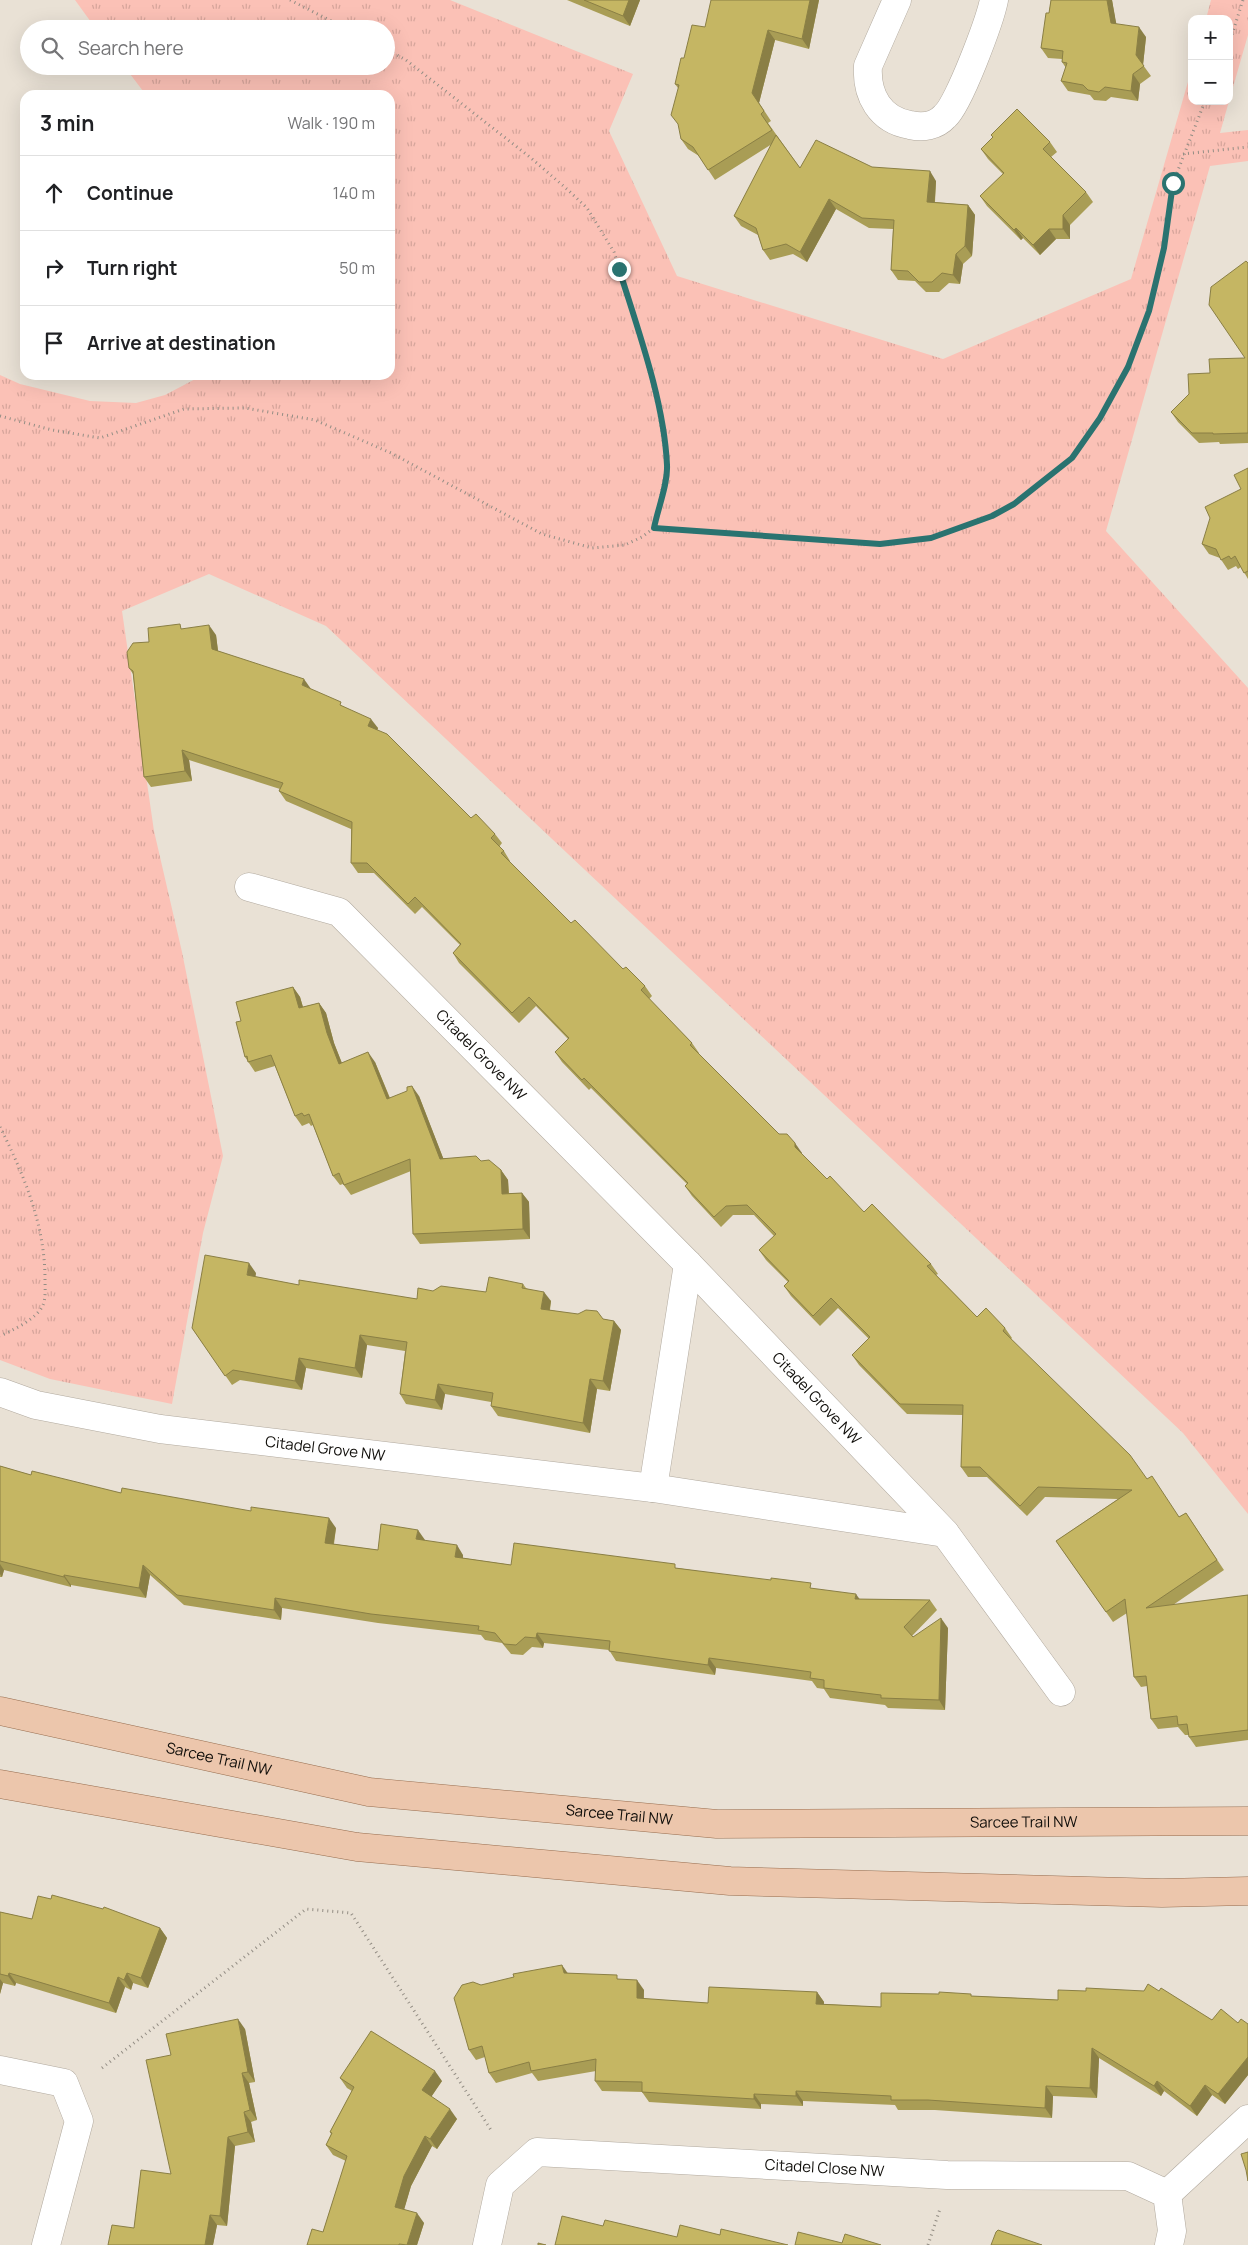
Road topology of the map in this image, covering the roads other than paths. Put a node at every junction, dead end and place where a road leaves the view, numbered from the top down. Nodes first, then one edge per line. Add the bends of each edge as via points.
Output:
1 (897, 0) edge
2 (994, 0) edge
3 (249, 887) dead end
4 (688, 1264) junction
5 (0, 1392) edge
6 (654, 1488) junction
7 (945, 1533) junction
8 (1061, 1692) dead end
9 (0, 1711) edge
10 (0, 1784) edge
11 (1248, 1821) edge
12 (1248, 1891) edge
13 (0, 2070) edge
14 (1248, 2119) edge
15 (1166, 2194) junction
16 (46, 2245) edge
17 (487, 2245) edge
18 (1169, 2245) edge

1 - 2 street via 868,66 867,77 880,109 895,121 916,127 938,122 953,107
3 - 4 street, Citadel Grove NW via 339,912
4 - 6 street
4 - 7 street, Citadel Grove NW
5 - 6 street, Citadel Grove NW via 36,1405 160,1429
6 - 7 street, Citadel Grove NW
7 - 8 street, Citadel Grove NW
9 - 11 main road, Sarcee Trail NW via 369,1792 707,1823
10 - 12 main road via 357,1847 730,1881 1162,1893
13 - 16 street via 64,2083 79,2121
14 - 15 street
15 - 17 street, Citadel Close NW via 1128,2176 947,2175 537,2152 500,2185
15 - 18 street via 1172,2231

